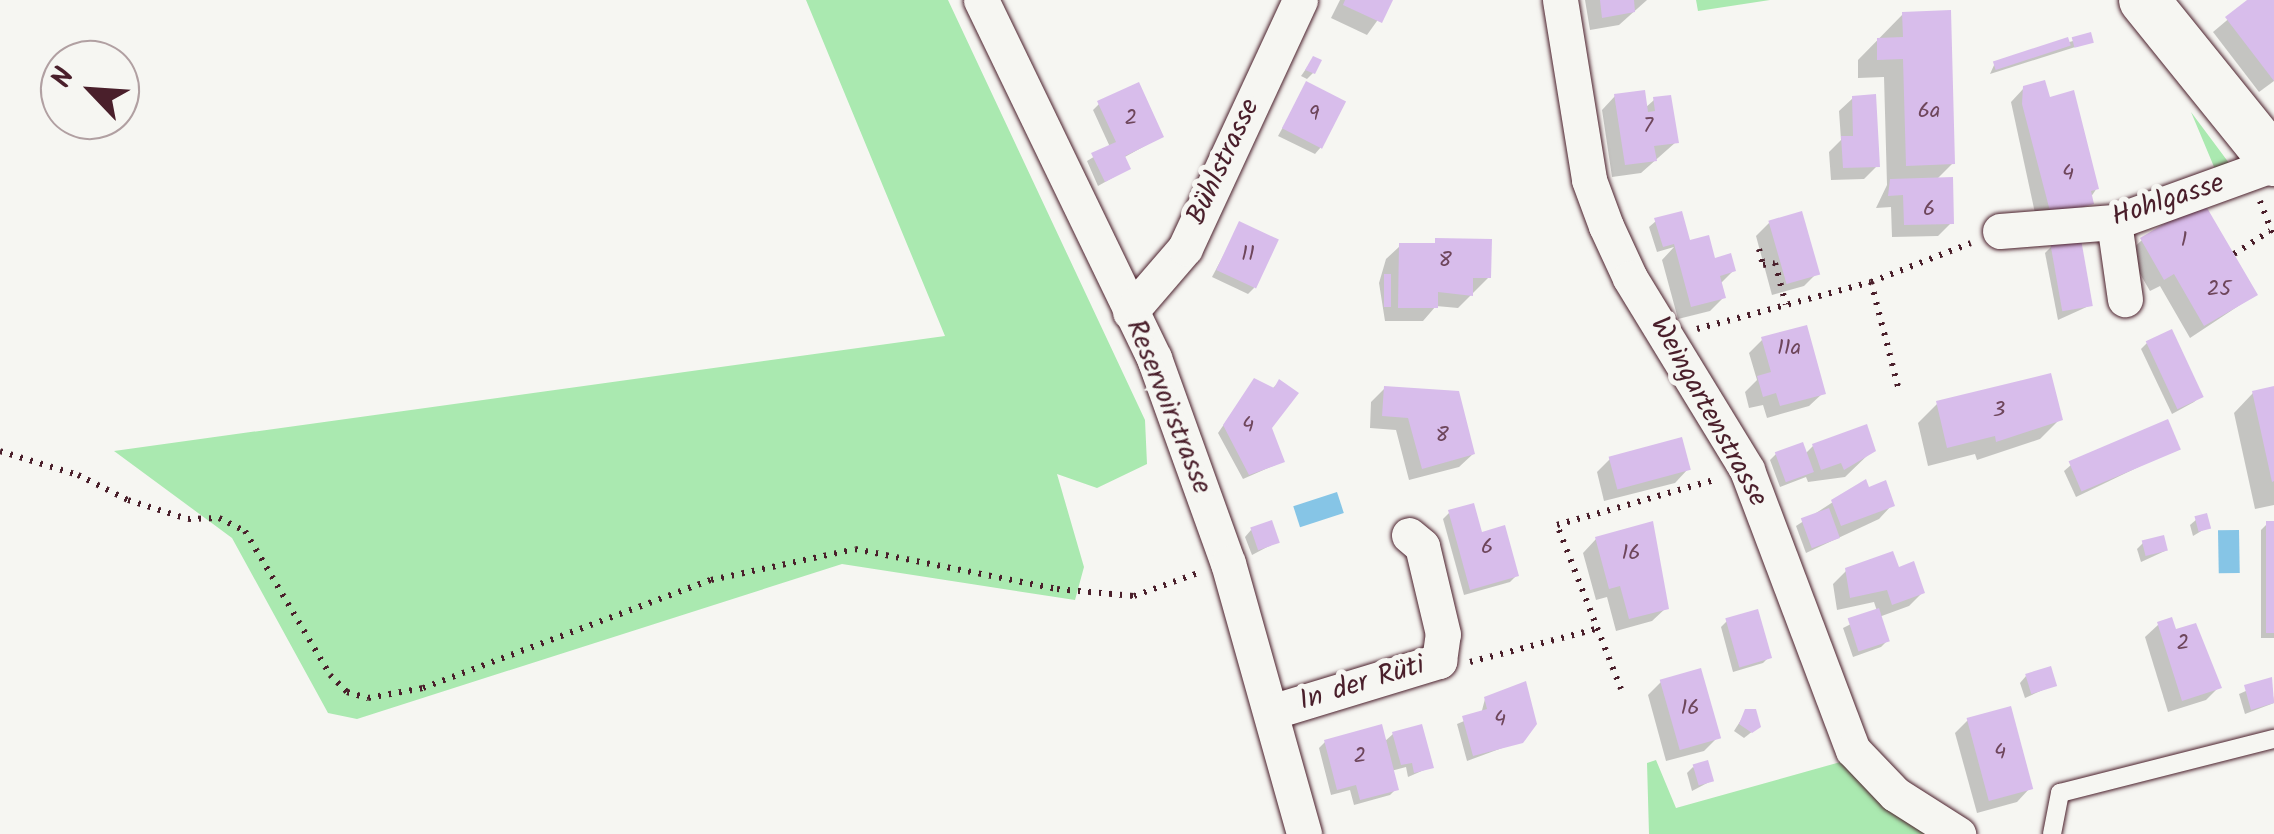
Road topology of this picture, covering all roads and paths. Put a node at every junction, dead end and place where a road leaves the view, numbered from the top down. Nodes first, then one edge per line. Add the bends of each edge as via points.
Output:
1 (981, 0) edge
2 (1300, 0) edge
3 (1560, 0) edge
4 (2144, 0) edge
5 (2274, 163) edge
6 (2114, 222) junction
7 (2000, 231) joint
8 (2270, 231) dead end
9 (1760, 248) dead end
10 (2234, 254) dead end
11 (1871, 282) junction
12 (2126, 299) dead end
13 (1786, 305) junction
14 (1130, 312) junction
15 (1669, 337) junction
16 (1900, 390) dead end
17 (0, 451) edge
18 (1748, 470) junction
19 (1409, 535) dead end
20 (1228, 562) junction
21 (1596, 629) junction
22 (1439, 660) junction
23 (1622, 688) dead end
24 (1271, 712) junction
25 (2274, 738) edge
26 (1304, 834) edge
27 (1958, 834) edge
28 (2052, 834) edge

1 - 14 street, Reservoirstrasse
2 - 14 street, Bühlstrasse via 1185,248
3 - 15 street, Weingartenstrasse via 1589,180 1630,278
4 - 5 main road
5 - 6 street, Hohlgasse
6 - 7 street, Hohlgasse
6 - 12 street
7 - 11 path
8 - 10 path
9 - 13 path via 1763,266 1775,262
11 - 13 path
11 - 16 path
13 - 15 path
14 - 20 street, Reservoirstrasse via 1154,358
15 - 18 street, Weingartenstrasse
17 - 20 path via 78,475 128,500 188,519 219,518 245,531 330,675 347,692 368,698 423,688 711,580 855,549 1057,589 1134,596
18 - 21 path via 1557,525
18 - 27 street, Weingartenstrasse via 1853,750 1895,794
19 - 22 street, In der Rüti via 1422,546 1443,634
20 - 24 street, Reservoirstrasse
21 - 22 path via 1472,662
21 - 23 path
22 - 24 street, In der Rüti
24 - 26 street, Reservoirstrasse
25 - 28 lane via 2060,793

